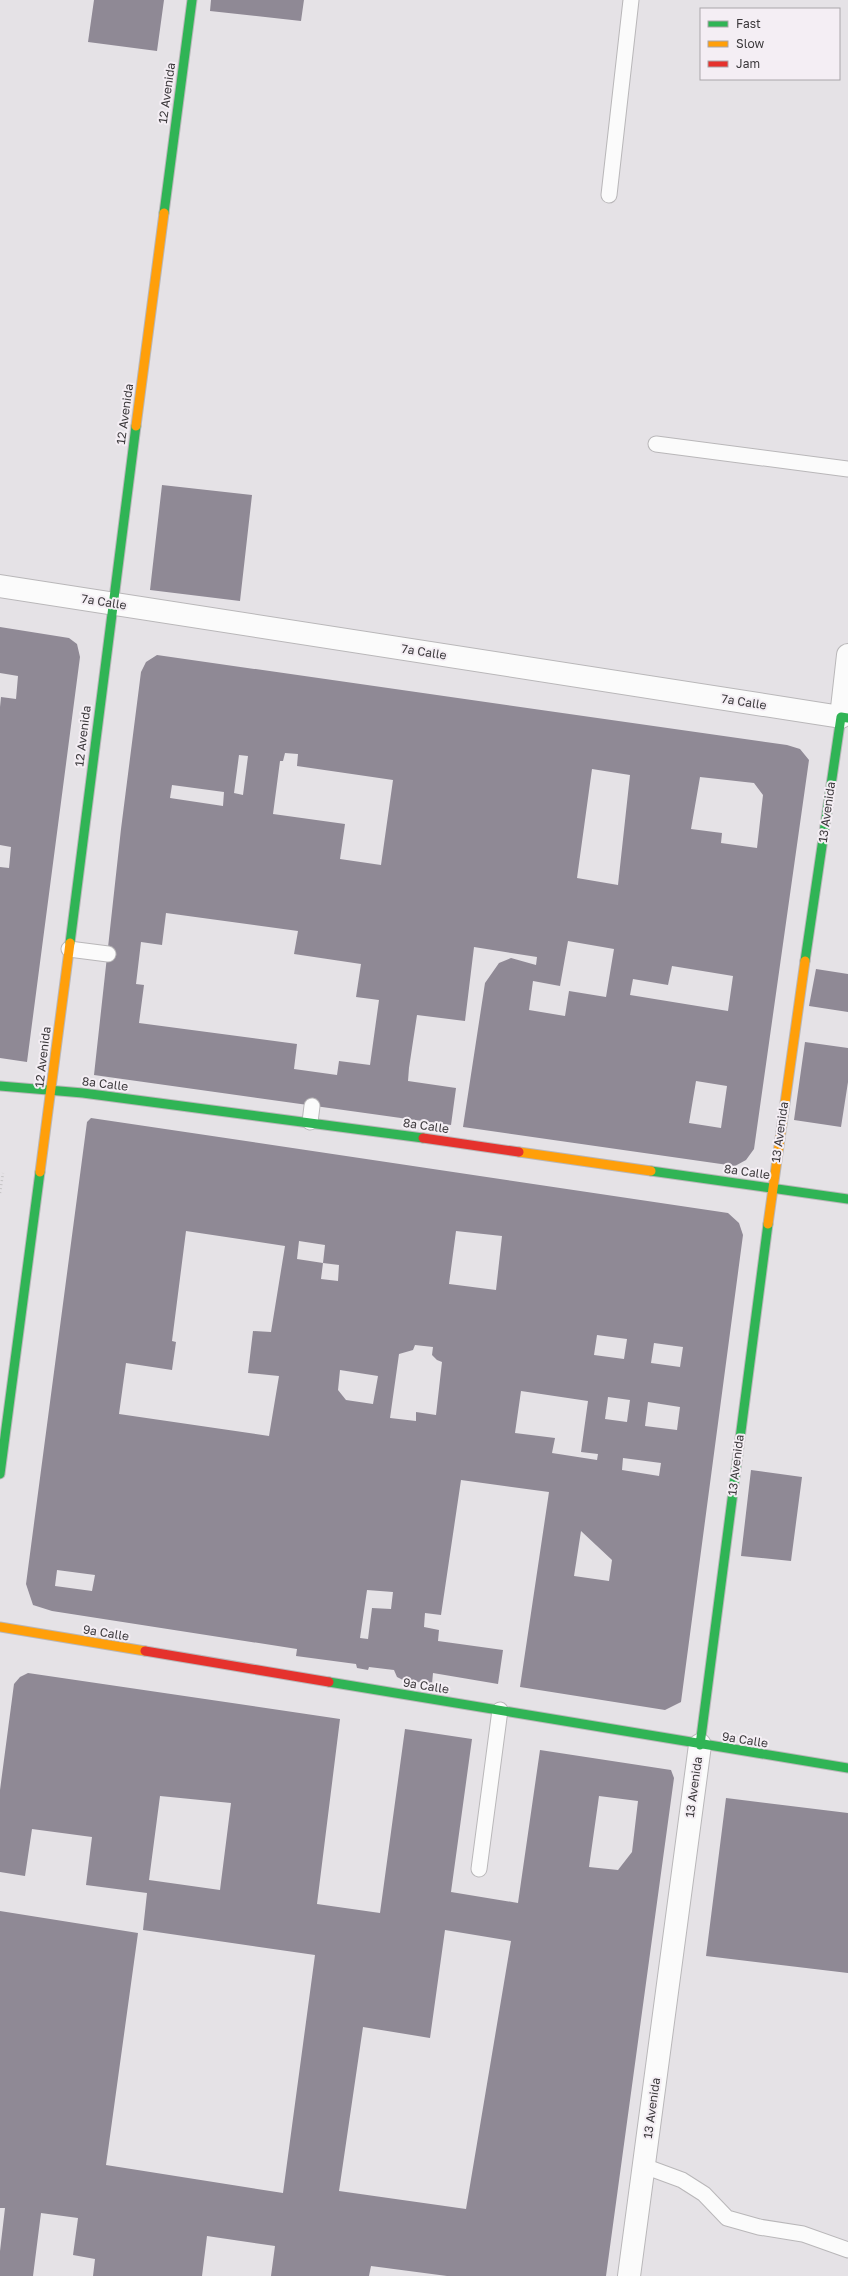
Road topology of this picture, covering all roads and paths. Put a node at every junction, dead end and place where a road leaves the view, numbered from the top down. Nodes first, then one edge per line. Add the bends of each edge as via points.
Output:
1 (192, 0) edge
2 (630, 0) edge
3 (609, 195) dead end
4 (656, 444) dead end
5 (848, 469) edge
6 (0, 586) edge
7 (112, 603) junction
8 (848, 655) edge
9 (844, 718) edge
10 (69, 950) junction
11 (108, 954) dead end
12 (0, 1086) edge
13 (51, 1090) junction
14 (312, 1106) dead end
15 (310, 1122) junction
16 (2, 1173) dead end
17 (772, 1188) junction
18 (0, 1193) edge
19 (848, 1199) edge
20 (0, 1474) edge
21 (0, 1627) edge
22 (500, 1710) junction
23 (700, 1745) junction
24 (848, 1768) edge
25 (479, 1870) dead end
26 (644, 2166) junction
27 (848, 2250) edge
28 (629, 2276) edge

1 - 7 main road, 12 Avenida
2 - 3 lane
4 - 5 lane
6 - 7 street, 7a Calle
7 - 9 street, 7a Calle
7 - 10 main road, 12 Avenida
8 - 9 street, 13 Avenida
9 - 17 main road, 13 Avenida
10 - 11 lane
10 - 13 main road, 12 Avenida
12 - 13 main road, 8a Calle
13 - 15 main road, 8a Calle
13 - 20 main road, 12 Avenida
14 - 15 lane
15 - 17 main road, 8a Calle
16 - 18 path
17 - 19 main road, 8a Calle
17 - 23 main road, 13 Avenida
21 - 22 main road, 9a Calle
22 - 23 main road, 9a Calle
22 - 25 lane
23 - 24 main road, 9a Calle
23 - 26 street, 13 Avenida
26 - 27 lane via 682,2180 704,2194 727,2218 759,2227 803,2234
26 - 28 street, 13 Avenida

